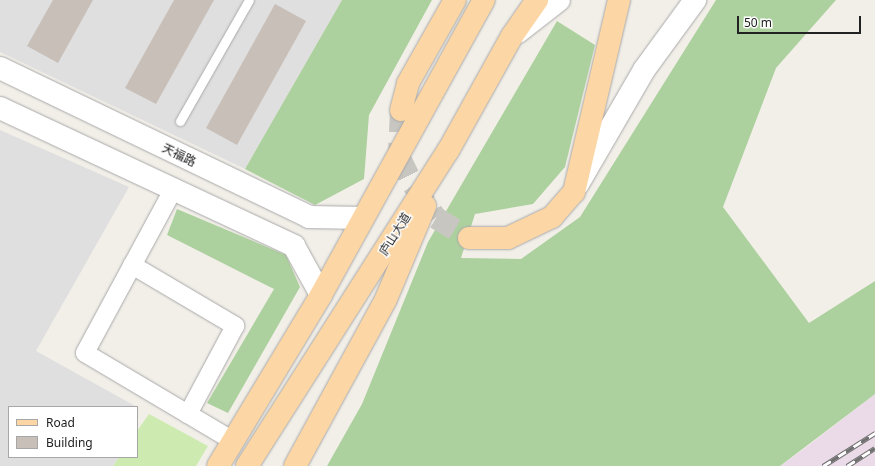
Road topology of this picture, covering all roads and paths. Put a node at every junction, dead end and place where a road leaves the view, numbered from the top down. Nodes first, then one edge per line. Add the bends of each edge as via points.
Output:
1 (249, 0) edge
2 (455, 0) edge
3 (484, 0) edge
4 (537, 0) edge
5 (559, 0) edge
6 (619, 0) edge
7 (695, 0) edge
8 (512, 36) junction
9 (0, 68) edge
10 (0, 108) edge
11 (401, 110) tunnel mouth
12 (180, 121) dead end
13 (448, 151) junction
14 (173, 190) junction
15 (574, 192) junction
16 (363, 218) junction
17 (469, 238) tunnel mouth
18 (132, 265) junction
19 (320, 295) junction
20 (188, 414) junction
21 (233, 441) junction
22 (299, 460) edge
23 (218, 466) edge
24 (247, 466) edge

1 - 12 lane
2 - 11 main road via 408,83
3 - 16 main road
4 - 8 main road, 庐山大道
5 - 8 street
6 - 15 main road
7 - 15 street via 644,70
8 - 13 main road, 庐山大道
9 - 16 street, 天福路 via 309,217
10 - 14 street
13 - 22 main road via 386,299
13 - 24 main road, 庐山大道
14 - 18 street
14 - 19 street via 294,246
15 - 17 main road via 552,217 508,238
16 - 19 main road
18 - 20 street via 85,353
18 - 20 street via 235,326
19 - 21 main road
20 - 21 street
21 - 23 main road

